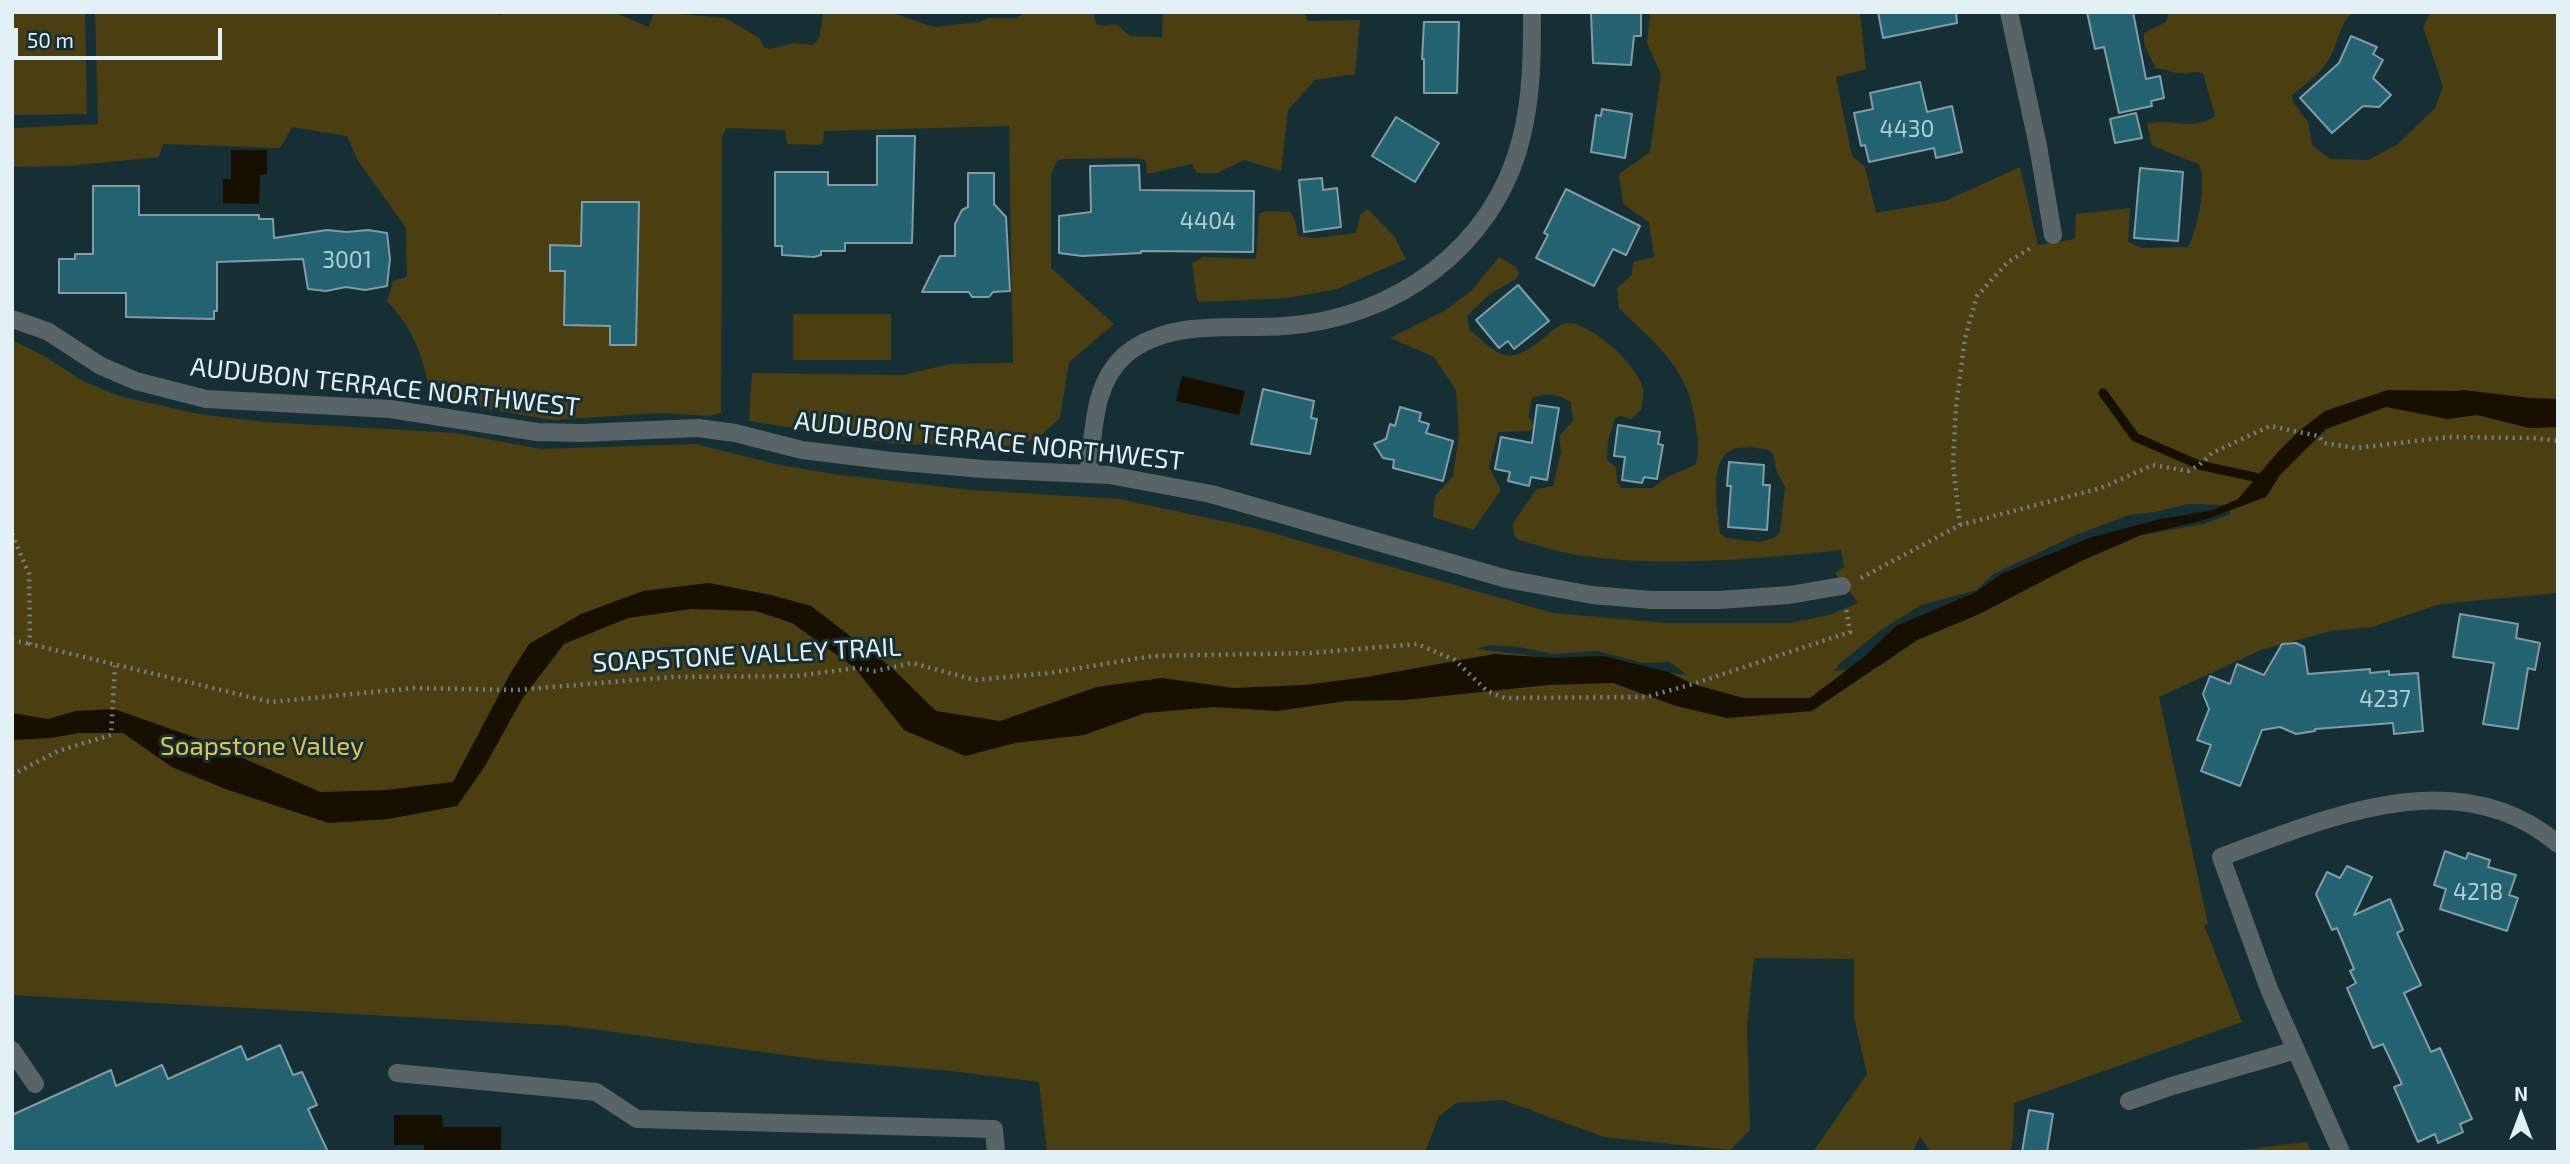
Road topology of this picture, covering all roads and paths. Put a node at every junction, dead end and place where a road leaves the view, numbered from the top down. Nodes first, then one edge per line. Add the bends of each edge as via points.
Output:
1 (1532, 12) edge
2 (2009, 12) edge
3 (2053, 235) joint
4 (12, 319) edge
5 (2558, 440) edge
6 (1088, 474) junction
7 (1960, 525) junction
8 (12, 534) edge
9 (1842, 586) joint
10 (1850, 632) dead end
11 (12, 640) edge
12 (30, 644) junction
13 (115, 666) junction
14 (12, 775) edge
15 (2558, 844) edge
16 (2296, 1049) junction
17 (12, 1050) edge
18 (397, 1073) dead end
19 (35, 1084) dead end
20 (2129, 1101) dead end
21 (996, 1152) edge
22 (2341, 1152) edge

1 - 6 street via 1530,93 1517,153 1492,208 1460,247 1423,281 1352,315 1307,324 1171,333 1135,348 1111,372 1097,401
2 - 3 street
3 - 7 path via 2008,262 1978,296 1965,338 1956,407 1953,464
4 - 6 street, AUDUBON TERRACE NORTHWEST via 47,331 101,366 136,381 206,399 390,409 537,432 698,428 803,450 892,461
5 - 7 path via 2449,437 2356,448 2270,426 2211,453 2188,471 2153,465 2101,488
6 - 9 street, AUDUBON TERRACE NORTHWEST via 1211,494 1507,579 1592,595 1719,600
7 - 9 path
8 - 12 path via 29,574
10 - 13 path, SOAPSTONE VALLEY TRAIL via 1693,684 1646,697 1619,698 1505,698 1487,691 1455,660 1417,644 1310,653 1152,656 975,680 912,663 875,671 855,668 797,676 672,677 509,690 414,688 271,702
11 - 12 path, SOAPSTONE VALLEY TRAIL
12 - 13 path, SOAPSTONE VALLEY TRAIL
13 - 14 path via 111,734 58,751
15 - 16 street via 2533,825 2493,807 2417,802 2339,814 2221,857 2264,978
16 - 20 street
16 - 22 street
17 - 19 street
18 - 21 street via 596,1091 637,1119 994,1129

